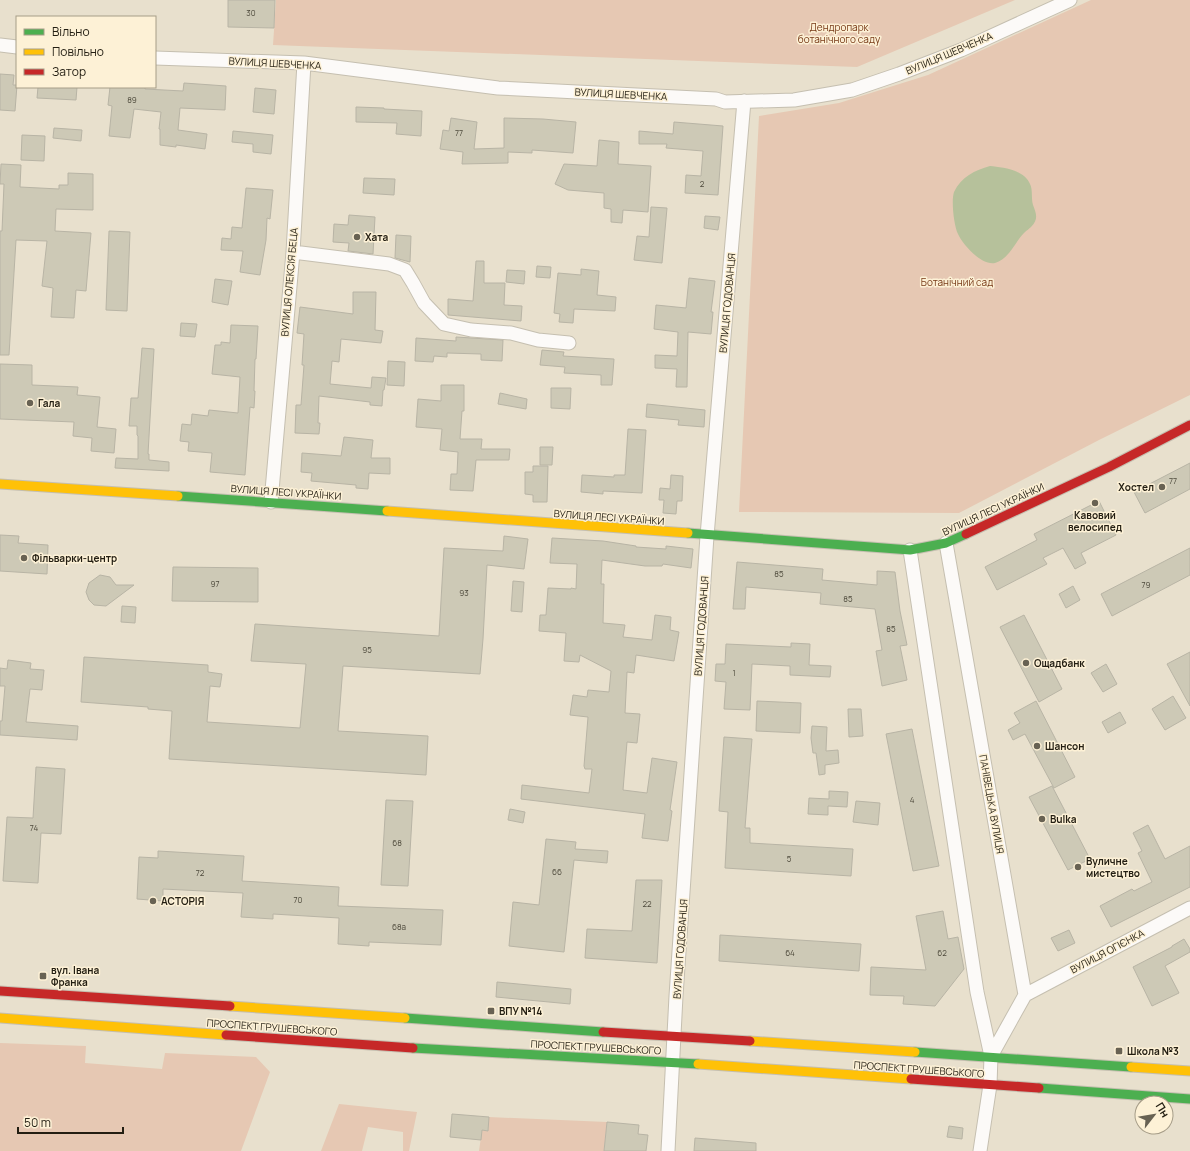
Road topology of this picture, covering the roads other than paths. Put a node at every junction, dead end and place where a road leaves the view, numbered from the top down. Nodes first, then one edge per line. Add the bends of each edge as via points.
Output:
1 (1070, 0) edge
2 (0, 45) edge
3 (16, 47) edge
4 (156, 58) edge
5 (304, 63) junction
6 (744, 101) junction
7 (292, 252) junction
8 (569, 343) dead end
9 (1190, 425) edge
10 (0, 484) edge
11 (271, 502) junction
12 (708, 536) junction
13 (946, 543) junction
14 (910, 550) junction
15 (1190, 908) edge
16 (0, 991) edge
17 (1025, 995) junction
18 (0, 1018) edge
19 (674, 1036) junction
20 (991, 1056) junction
21 (673, 1062) junction
22 (1190, 1071) edge
23 (990, 1085) junction
24 (1190, 1099) edge
25 (668, 1151) edge
26 (980, 1151) edge

1 - 6 street, ВУЛИЦЯ ШЕВЧЕНКА via 961,50 852,90 794,100
2 - 3 street
4 - 5 street, ВУЛИЦЯ ШЕВЧЕНКА
5 - 6 street, ВУЛИЦЯ ШЕВЧЕНКА via 498,88
5 - 7 street, ВУЛИЦЯ ОЛЕКСІЯ БЕЦА
6 - 12 street, ВУЛИЦЯ ГОДОВАНЦЯ
7 - 8 street via 389,264 405,270 424,303 444,324
7 - 11 street, ВУЛИЦЯ ОЛЕКСІЯ БЕЦА
9 - 13 main road, ВУЛИЦЯ ЛЕСІ УКРАЇНКИ via 1109,467
10 - 11 main road, ВУЛИЦЯ ЛЕСІ УКРАЇНКИ
11 - 12 main road, ВУЛИЦЯ ЛЕСІ УКРАЇНКИ
12 - 14 main road, ВУЛИЦЯ ЛЕСІ УКРАЇНКИ
12 - 19 street, ВУЛИЦЯ ГОДОВАНЦЯ
13 - 14 main road, ВУЛИЦЯ ЛЕСІ УКРАЇНКИ
13 - 17 street, ПАНІВЕЦЬКА ВУЛИЦЯ
14 - 20 street via 977,992
15 - 17 street, ВУЛИЦЯ ОГІЄНКА
16 - 19 main road, ПРОСПЕКТ ГРУШЕВСЬКОГО
17 - 20 street
18 - 21 main road, ПРОСПЕКТ ГРУШЕВСЬКОГО via 436,1050
19 - 20 main road, ПРОСПЕКТ ГРУШЕВСЬКОГО
19 - 21 street, ВУЛИЦЯ ГОДОВАНЦЯ
20 - 22 main road, ПРОСПЕКТ ГРУШЕВСЬКОГО
20 - 23 street
21 - 23 main road, ПРОСПЕКТ ГРУШЕВСЬКОГО
21 - 25 street, ВУЛИЦЯ ГОДОВАНЦЯ
23 - 24 main road, ПРОСПЕКТ ГРУШЕВСЬКОГО
23 - 26 street

